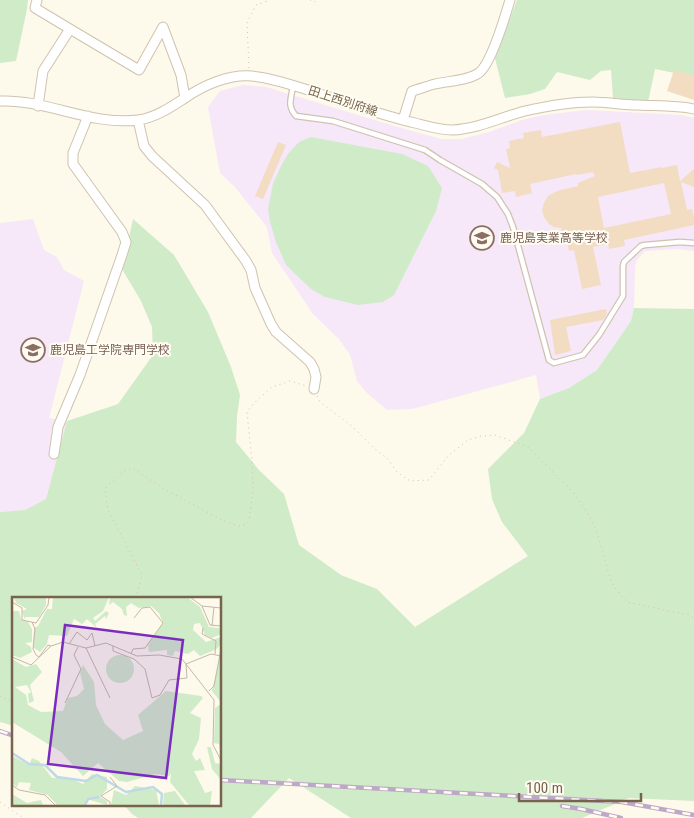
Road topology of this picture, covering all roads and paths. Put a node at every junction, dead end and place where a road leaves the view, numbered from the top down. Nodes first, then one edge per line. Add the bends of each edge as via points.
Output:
1 (37, 0) edge
2 (270, 0) edge
3 (310, 0) edge
4 (317, 0) edge
5 (510, 0) edge
6 (70, 29) junction
7 (250, 76) junction
8 (293, 86) junction
9 (185, 98) junction
10 (0, 101) edge
11 (38, 106) junction
12 (694, 109) edge
13 (88, 116) junction
14 (138, 120) junction
15 (403, 120) junction
16 (694, 244) edge
17 (314, 389) junction
18 (54, 454) dead end
19 (136, 597) edge
20 (694, 618) edge
21 (0, 696) edge
22 (12, 702) edge
23 (0, 802) edge
24 (22, 818) edge

1 - 6 street via 35,8
2 - 7 path via 256,5 247,23
3 - 4 path
5 - 15 street via 488,61 479,73 412,91
6 - 9 street via 139,70 163,26 181,75
6 - 11 street via 43,71
7 - 8 street, 田上西別府線
7 - 9 street, 田上西別府線 via 221,80
8 - 15 street, 田上西別府線
8 - 16 lane via 290,102 296,116 333,121 425,150 482,184 497,197 513,227 549,360 554,363 583,355 599,335 624,296 622,266 641,246 680,242
9 - 14 street, 田上西別府線 via 162,112
10 - 11 street, 田上西別府線
11 - 13 street, 田上西別府線
12 - 15 street, 田上西別府線 via 593,102 567,104 453,130
13 - 14 street, 田上西別府線
13 - 18 street via 73,153 73,164 126,242 80,375 58,427
14 - 17 street via 144,146 205,205 246,261 276,332 314,369
17 - 19 path via 290,381 272,387 247,412 253,490 247,524 239,526 224,521 132,468 124,471 106,489 108,510 142,575
17 - 20 path via 320,402 353,427 410,481 429,480 448,456 468,440 481,436 495,435 528,447 574,493 591,519 610,578 628,602
21 - 22 path
23 - 24 path

